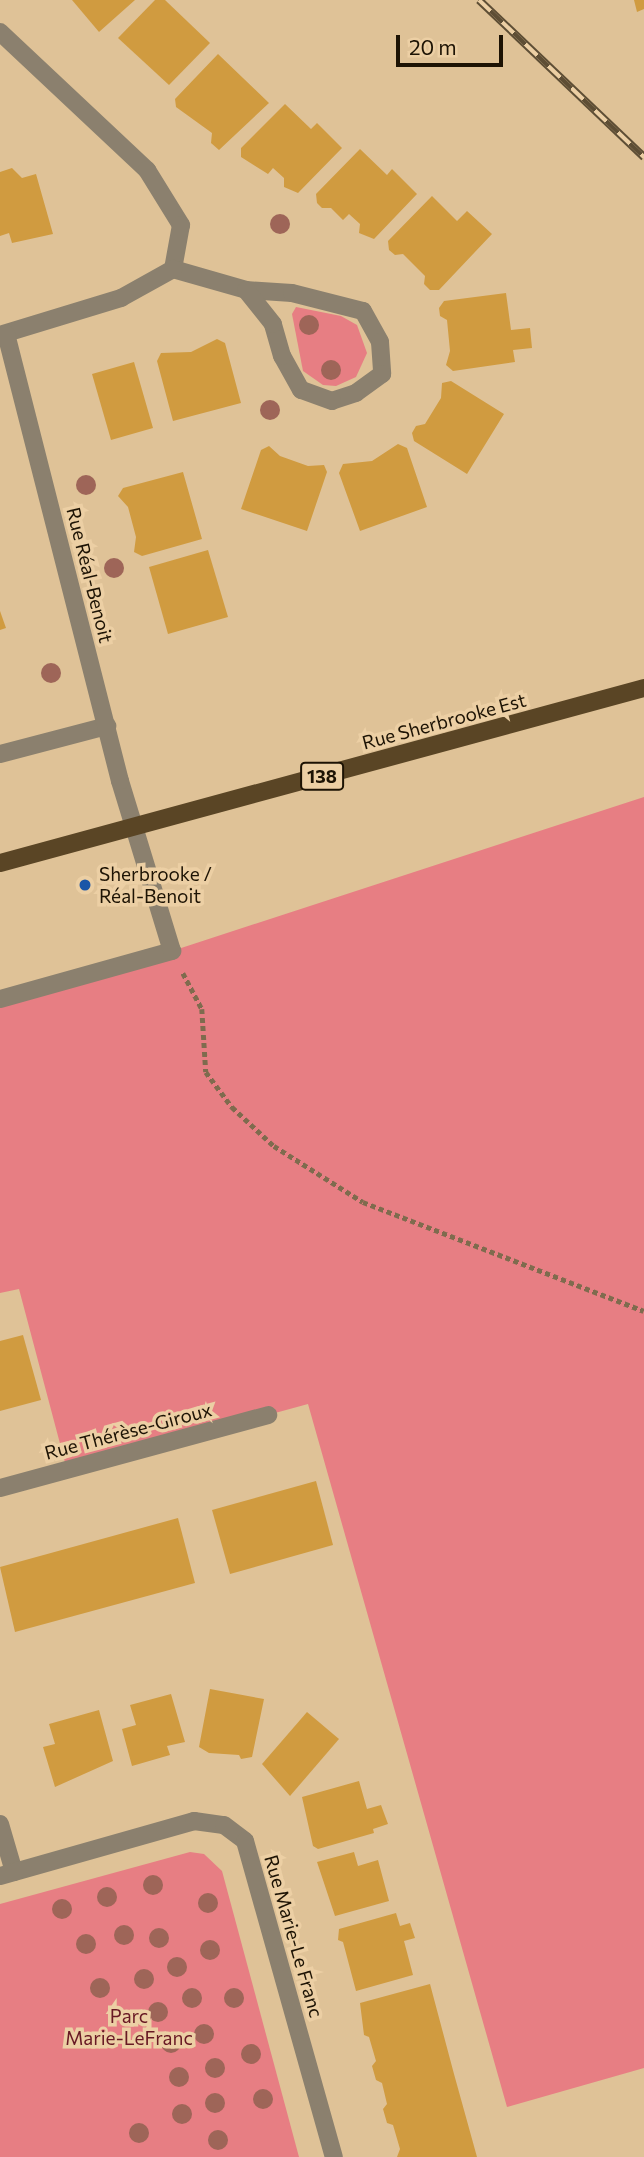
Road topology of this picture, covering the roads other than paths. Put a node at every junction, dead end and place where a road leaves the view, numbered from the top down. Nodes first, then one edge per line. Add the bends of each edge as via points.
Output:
1 (0, 32) edge
2 (173, 269) junction
3 (246, 290) junction
4 (3, 334) edge
5 (644, 688) edge
6 (107, 726) junction
7 (0, 754) edge
8 (133, 828) junction
9 (0, 863) edge
10 (0, 999) edge
11 (268, 1415) dead end
12 (0, 1488) edge
13 (0, 1824) edge
14 (7, 1874) edge
15 (334, 2157) edge

1 - 2 street via 147,170 181,225
2 - 3 street
2 - 4 street via 121,299
3 - 3 street via 273,324 282,356 301,390 332,401 356,393 382,374 380,342 363,311 292,293
4 - 6 street, Rue Réal-Benoit
5 - 8 main road, Rue Sherbrooke Est / 138
6 - 7 street
6 - 8 street, Rue Réal-Benoit
8 - 9 main road, Rue Sherbrooke Est / 138
8 - 10 street via 172,951
11 - 12 street, Rue Thérèse-Giroux
13 - 14 street, Rue Marie-Le Franc
14 - 15 street, Rue Marie-Le Franc via 194,1821 225,1825 246,1840

